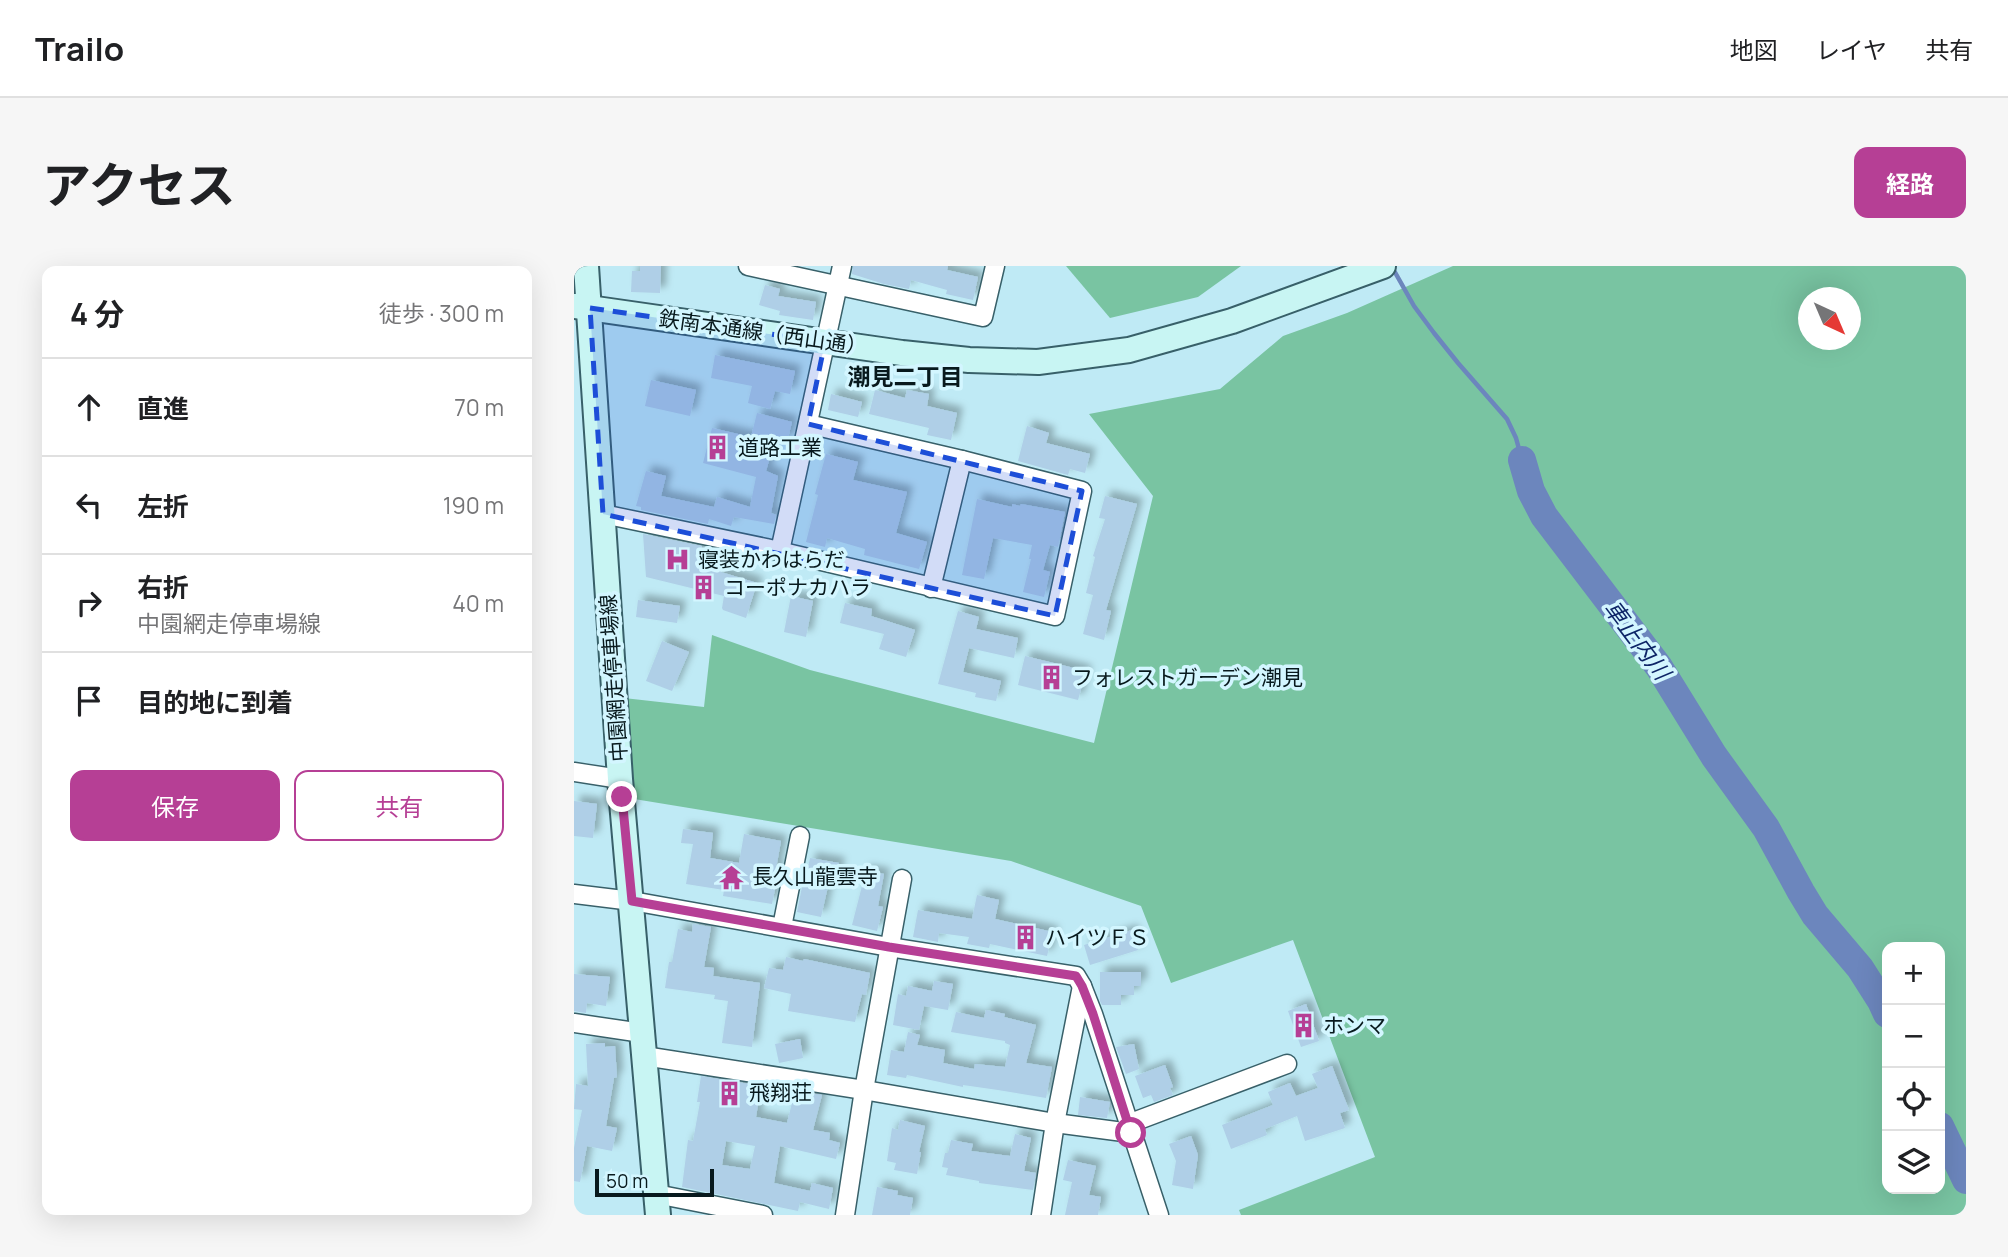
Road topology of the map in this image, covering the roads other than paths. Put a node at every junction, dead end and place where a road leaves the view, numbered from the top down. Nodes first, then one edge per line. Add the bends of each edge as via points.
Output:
1 (586, 266) edge
2 (748, 266) edge
3 (842, 266) edge
4 (995, 266) edge
5 (1383, 266) edge
6 (837, 287) junction
7 (582, 307) edge
8 (825, 342) junction
9 (808, 424) junction
10 (962, 460) junction
11 (603, 514) junction
12 (780, 551) junction
13 (931, 588) junction
14 (574, 772) edge
15 (620, 779) junction
16 (800, 836) dead end
17 (902, 879) dead end
18 (574, 894) edge
19 (632, 901) junction
20 (782, 927) junction
21 (889, 947) junction
22 (1082, 986) junction
23 (574, 1023) edge
24 (643, 1044) junction
25 (1287, 1063) dead end
26 (864, 1090) junction
27 (1055, 1123) junction
28 (1130, 1129) junction
29 (657, 1205) edge
30 (763, 1215) edge
31 (845, 1215) edge
32 (1041, 1215) edge
33 (1159, 1215) edge

1 - 7 main road, 中園網走停車場線
2 - 6 street
3 - 6 street
4 - 6 street via 983,317
5 - 8 main road, 鉄南本通線（西山通） via 1232,321 1129,350 1038,362 969,360
6 - 8 street
7 - 8 main road, 鉄南本通線（西山通）
7 - 11 main road, 中園網走停車場線
8 - 9 street
9 - 10 street
9 - 12 street
10 - 13 street
10 - 13 street via 1082,491 1055,616
11 - 12 street
11 - 15 main road, 中園網走停車場線
12 - 13 street
14 - 15 street
15 - 19 main road, 中園網走停車場線
16 - 20 street
17 - 21 street
18 - 19 street
19 - 20 street
19 - 24 main road, 中園網走停車場線
20 - 21 street
21 - 22 street via 1076,976
21 - 26 street
22 - 27 street
22 - 28 street
23 - 24 street
24 - 26 street
24 - 29 main road, 中園網走停車場線
25 - 28 street
26 - 27 street
26 - 31 street
27 - 28 street
27 - 32 street
28 - 33 street
29 - 30 street

